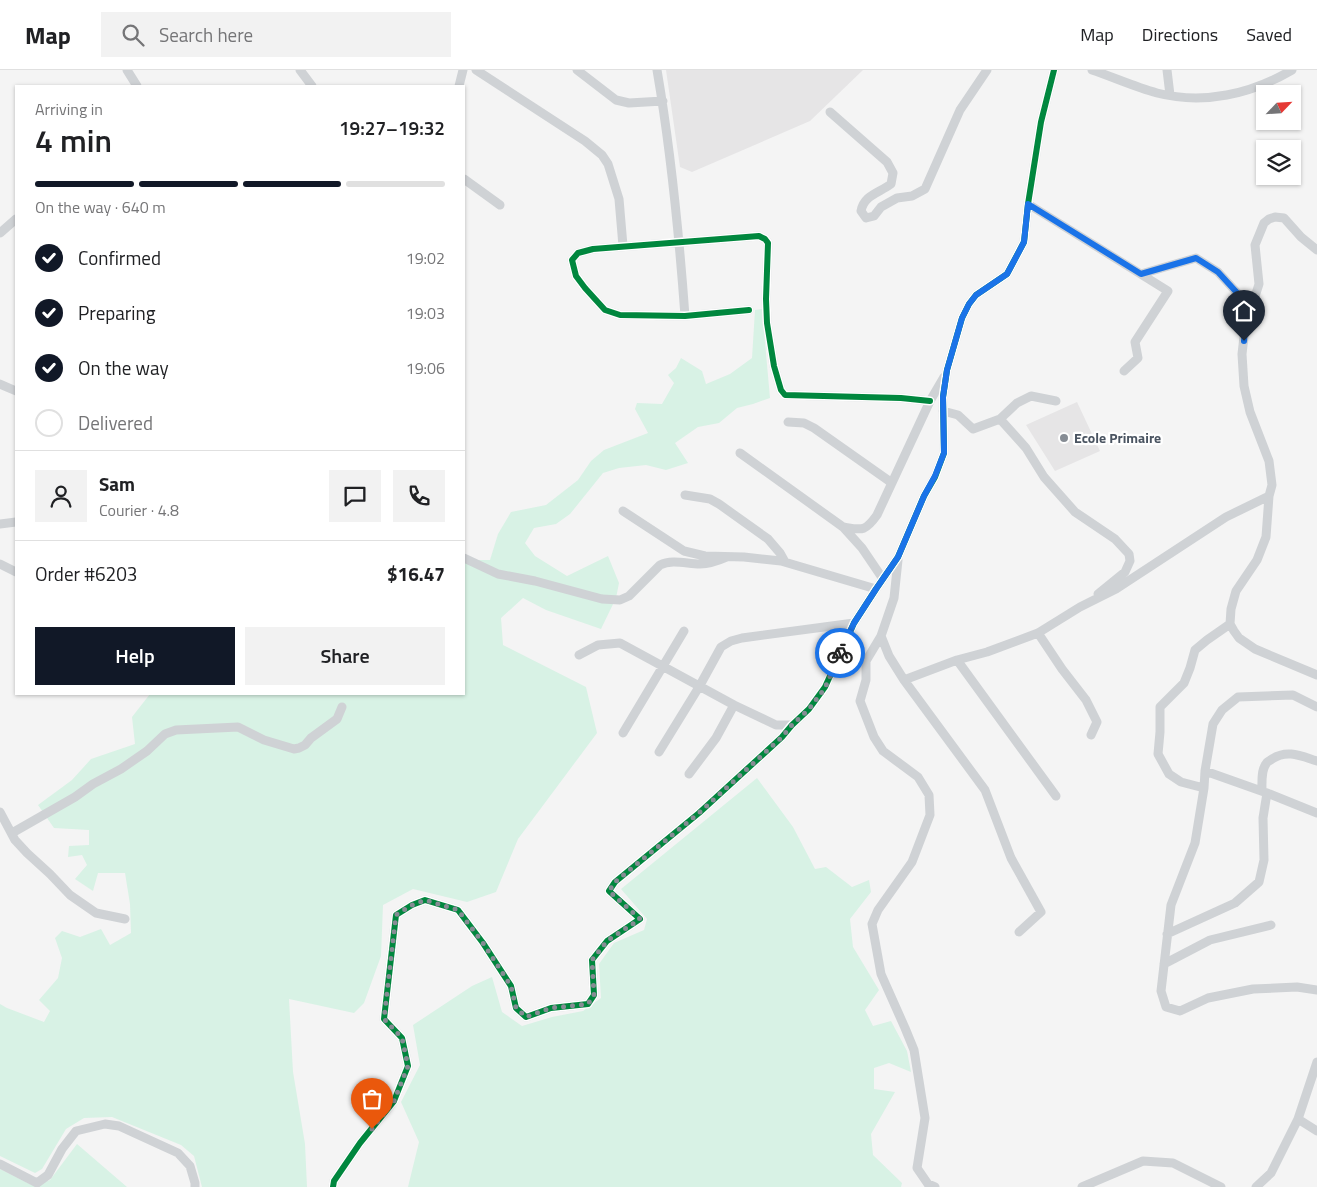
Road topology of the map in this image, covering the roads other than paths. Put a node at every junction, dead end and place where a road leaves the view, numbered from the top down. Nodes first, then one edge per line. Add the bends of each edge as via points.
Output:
1 (127, 70) edge
2 (300, 70) edge
3 (463, 70) edge
4 (476, 70) edge
5 (577, 70) edge
6 (657, 70) edge
7 (987, 70) edge
8 (1054, 70) edge
9 (1092, 70) edge
10 (1167, 70) edge
11 (1292, 70) edge
12 (136, 85) edge
13 (311, 85) edge
14 (459, 85) edge
15 (1170, 96) junction
16 (663, 101) junction
17 (830, 112) dead end
18 (465, 180) edge
19 (1028, 204) junction
20 (500, 205) dead end
21 (15, 220) edge
22 (0, 233) edge
23 (680, 242) junction
24 (623, 246) junction
25 (1317, 250) edge
26 (1141, 274) junction
27 (1251, 308) junction
28 (749, 310) dead end
29 (685, 316) junction
30 (947, 370) junction
31 (1124, 371) dead end
32 (0, 384) edge
33 (15, 391) edge
34 (930, 401) junction
35 (1056, 402) dead end
36 (944, 411) junction
37 (1000, 418) junction
38 (788, 422) dead end
39 (740, 453) dead end
40 (892, 483) junction
41 (685, 495) dead end
42 (1269, 496) junction
43 (623, 511) dead end
44 (15, 522) edge
45 (0, 524) edge
46 (843, 527) junction
47 (727, 557) junction
48 (898, 557) junction
49 (465, 558) edge
50 (785, 562) junction
51 (0, 564) edge
52 (15, 572) edge
53 (883, 578) junction
54 (876, 589) junction
55 (1086, 604) junction
56 (854, 623) junction
57 (1230, 624) junction
58 (684, 631) dead end
59 (1038, 633) junction
60 (881, 636) junction
61 (578, 655) dead end
62 (957, 660) junction
63 (663, 667) junction
64 (1317, 675) edge
65 (904, 680) junction
66 (699, 687) junction
67 (734, 705) junction
68 (342, 707) dead end
69 (1317, 707) edge
70 (792, 725) junction
71 (623, 733) dead end
72 (1091, 735) dead end
73 (659, 752) dead end
74 (1317, 762) edge
75 (1205, 770) junction
76 (689, 774) dead end
77 (1204, 788) junction
78 (1265, 792) junction
79 (1056, 796) dead end
80 (0, 812) edge
81 (1317, 812) edge
82 (12, 833) junction
83 (125, 919) dead end
84 (1271, 925) dead end
85 (1019, 932) dead end
86 (1168, 934) junction
87 (1164, 964) junction
88 (1317, 990) edge
89 (1317, 1062) edge
90 (1298, 1119) junction
91 (1317, 1131) edge
92 (0, 1164) edge
93 (195, 1187) edge
94 (333, 1187) edge
95 (934, 1187) edge
96 (1082, 1187) edge
97 (1221, 1187) edge
98 (1256, 1187) edge

1 - 12 street
2 - 13 street
3 - 14 street
4 - 24 street via 602,155 608,164 618,199
5 - 16 street via 616,100 629,103
6 - 16 street
7 - 17 street via 960,110 925,189 912,196 897,198 874,216 866,218 861,211 862,204 892,184 893,173 888,162
8 - 19 street
9 - 15 street
10 - 15 street
11 - 15 street via 1239,93 1215,97
16 - 23 street
18 - 20 street
19 - 26 street
19 - 30 street via 1024,242 1007,274 976,295 969,304
21 - 22 street
23 - 24 street
23 - 29 street
23 - 34 street via 760,236 768,242 767,323 774,366 785,395
24 - 29 street via 578,253 572,260 576,276 585,288 605,310 620,315
25 - 27 street via 1284,218 1269,218 1255,245 1259,284
26 - 27 street via 1196,258 1218,272
26 - 31 street via 1168,291 1135,342 1138,358
27 - 42 street via 1242,354 1244,386 1250,412 1270,461 1272,485
28 - 29 street
30 - 34 street
30 - 36 street
32 - 33 street
34 - 40 street
35 - 37 street via 1031,396
36 - 37 street via 958,416 974,429
36 - 48 street via 944,453
37 - 55 street via 1026,448 1044,478 1075,512 1115,539 1128,554 1130,561 1126,572
38 - 40 street via 804,423 814,428
39 - 46 street
40 - 46 street via 870,525 864,529
41 - 50 street via 710,499 719,504 768,540
42 - 55 street via 1226,517 1116,589
42 - 57 street via 1266,537 1257,560 1236,591
43 - 47 street via 684,550 705,556
44 - 45 street
46 - 53 street
47 - 49 street via 715,563 666,562 629,596 620,600 602,599 498,574
47 - 50 street
48 - 53 street
48 - 60 street via 894,598
50 - 54 street
51 - 52 street
53 - 54 street
54 - 56 street
55 - 59 street
56 - 66 street via 731,641 721,647
56 - 70 street via 825,688
57 - 64 street via 1239,638 1255,649
57 - 77 street via 1195,650 1184,683 1160,707 1158,754 1169,774 1181,782
58 - 63 street
59 - 62 street
59 - 72 street via 1086,700 1097,722
60 - 65 street
60 - 95 street via 866,661 866,680 860,701 883,751 918,777 929,795 930,816 912,862 878,910 872,924 881,974 914,1050 925,1118 917,1168
61 - 63 street via 598,645 620,643
62 - 65 street
62 - 79 street
63 - 66 street
63 - 71 street
65 - 85 street via 985,790 1011,858 1042,912
66 - 67 street
66 - 73 street
67 - 70 street via 776,725
67 - 76 street via 716,738
68 - 82 street via 337,719 305,745 294,749 264,740 238,727 176,730 165,734 147,752 121,769
69 - 75 street via 1294,695 1238,697 1222,710 1213,724
70 - 94 street via 699,813 615,882 609,891 640,919 607,941 592,960 594,995 588,1004 551,1008 526,1017 516,1008 511,986 458,910 425,900 396,915 384,1019 402,1038 408,1066 394,1101 360,1143
74 - 78 street via 1286,753 1276,757 1266,764 1263,773
75 - 77 street
75 - 78 street
77 - 86 street via 1195,843 1171,906
78 - 81 street
78 - 86 street via 1264,860 1259,882 1235,903
80 - 82 street
82 - 83 street via 27,853 81,904 96,913
84 - 87 street via 1210,940
86 - 87 street
87 - 88 street via 1160,991 1166,1007 1180,1011 1208,998 1253,989 1298,987
89 - 90 street
90 - 91 street
90 - 98 street via 1271,1173
92 - 93 street via 37,1182 48,1175 76,1131 105,1124 119,1126 178,1153 190,1166
96 - 97 street via 1144,1161 1174,1163

